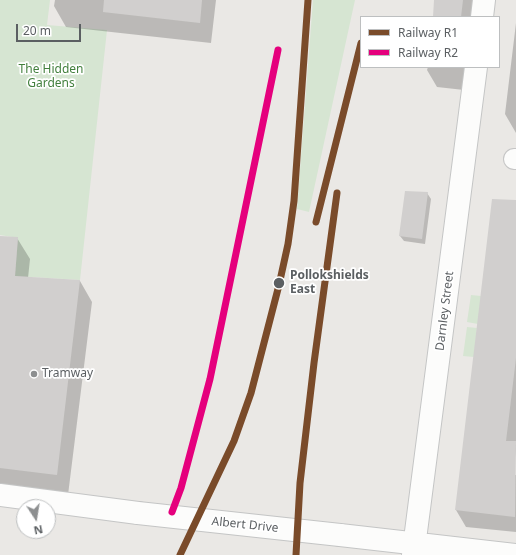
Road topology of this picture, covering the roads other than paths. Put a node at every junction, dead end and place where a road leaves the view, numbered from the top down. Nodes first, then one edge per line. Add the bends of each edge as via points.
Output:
1 (484, 0) edge
2 (482, 16) edge
3 (476, 68) edge
4 (0, 494) edge
5 (414, 550) edge
6 (515, 555) edge

1 - 2 street
3 - 5 street, Darnley Street
4 - 5 street, Albert Drive, bridge via 138,513 340,535
5 - 6 street, Albert Drive

